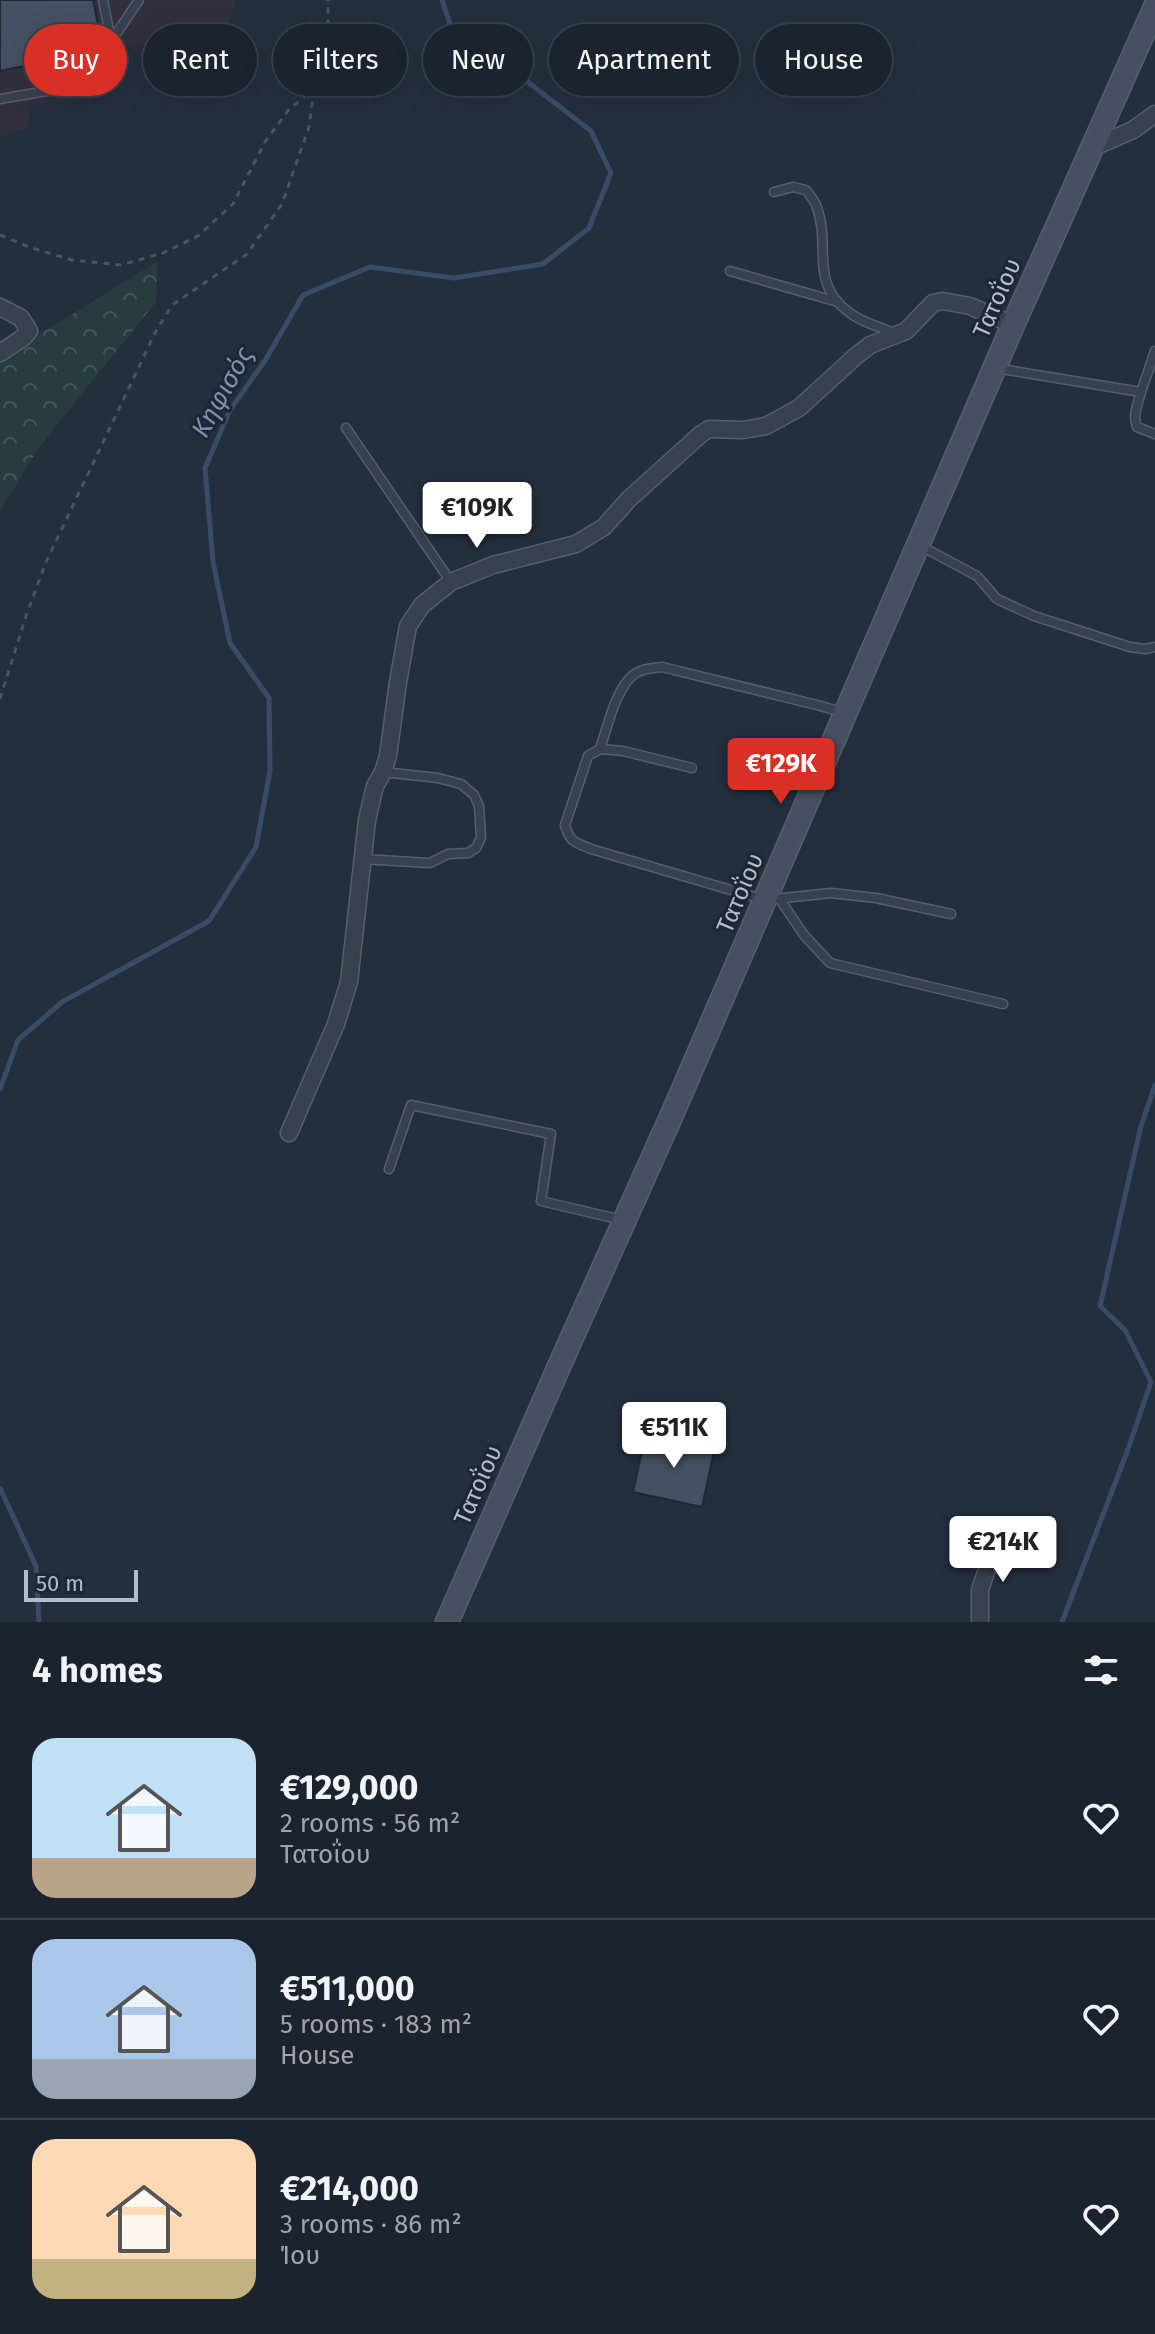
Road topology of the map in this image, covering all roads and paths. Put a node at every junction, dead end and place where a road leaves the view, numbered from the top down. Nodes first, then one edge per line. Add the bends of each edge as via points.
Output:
1 (103, 0) edge
2 (139, 0) edge
3 (328, 0) edge
4 (1155, 7) edge
5 (108, 24) edge
6 (123, 24) edge
7 (328, 24) edge
8 (24, 95) edge
9 (306, 96) edge
10 (313, 96) edge
11 (0, 99) edge
12 (1155, 114) edge
13 (1094, 147) junction
14 (774, 192) dead end
15 (0, 235) edge
16 (730, 271) dead end
17 (839, 302) junction
18 (0, 307) edge
19 (1013, 325) junction
20 (897, 334) junction
21 (1155, 351) edge
22 (0, 353) edge
23 (995, 368) junction
24 (1141, 392) junction
25 (346, 428) dead end
26 (1155, 434) edge
27 (918, 545) junction
28 (451, 582) junction
29 (1155, 647) edge
30 (0, 699) edge
31 (846, 713) junction
32 (600, 749) junction
33 (692, 768) dead end
34 (383, 772) junction
35 (362, 859) junction
36 (772, 899) junction
37 (951, 914) dead end
38 (1003, 1004) dead end
39 (289, 1133) dead end
40 (389, 1169) dead end
41 (624, 1221) junction
42 (999, 1541) dead end
43 (447, 1622) edge
44 (980, 1622) edge

1 - 5 lane
2 - 6 lane
3 - 7 path
4 - 13 street, Τατοΐου
8 - 11 lane
9 - 15 path via 265,142 233,204 198,236 163,253 121,265 72,260
10 - 30 path via 309,127 282,204 247,254 172,305 156,331 46,562
12 - 13 street
13 - 19 street, Τατοΐου
14 - 17 lane via 806,190 816,204 826,285
16 - 17 lane
17 - 20 lane via 856,316
18 - 22 street via 21,318 29,331
19 - 20 street via 970,306 943,301 933,303
19 - 23 street, Τατοΐου
20 - 28 street via 870,345 799,408 766,426 701,434 604,527 576,544 493,565
21 - 24 lane
23 - 24 lane
23 - 27 street, Τατοΐου
24 - 26 lane via 1135,422
25 - 28 lane
27 - 29 lane via 977,576 997,599 1034,616 1130,647
27 - 31 street, Τατοΐου
28 - 34 street via 422,605 408,626
31 - 32 lane via 662,667 647,668 627,681
31 - 36 street, Τατοΐου
32 - 33 lane
32 - 36 lane via 588,756 565,825 571,841
34 - 35 street via 375,786
34 - 35 lane via 461,784 479,806 481,838 468,853 448,854 430,863
35 - 39 street via 349,982
36 - 37 lane via 831,893
36 - 38 lane via 830,963
36 - 41 street, Τατοΐου
40 - 41 lane via 411,1105 551,1134 541,1201
41 - 43 street, Τατοΐου
42 - 44 street via 980,1590

